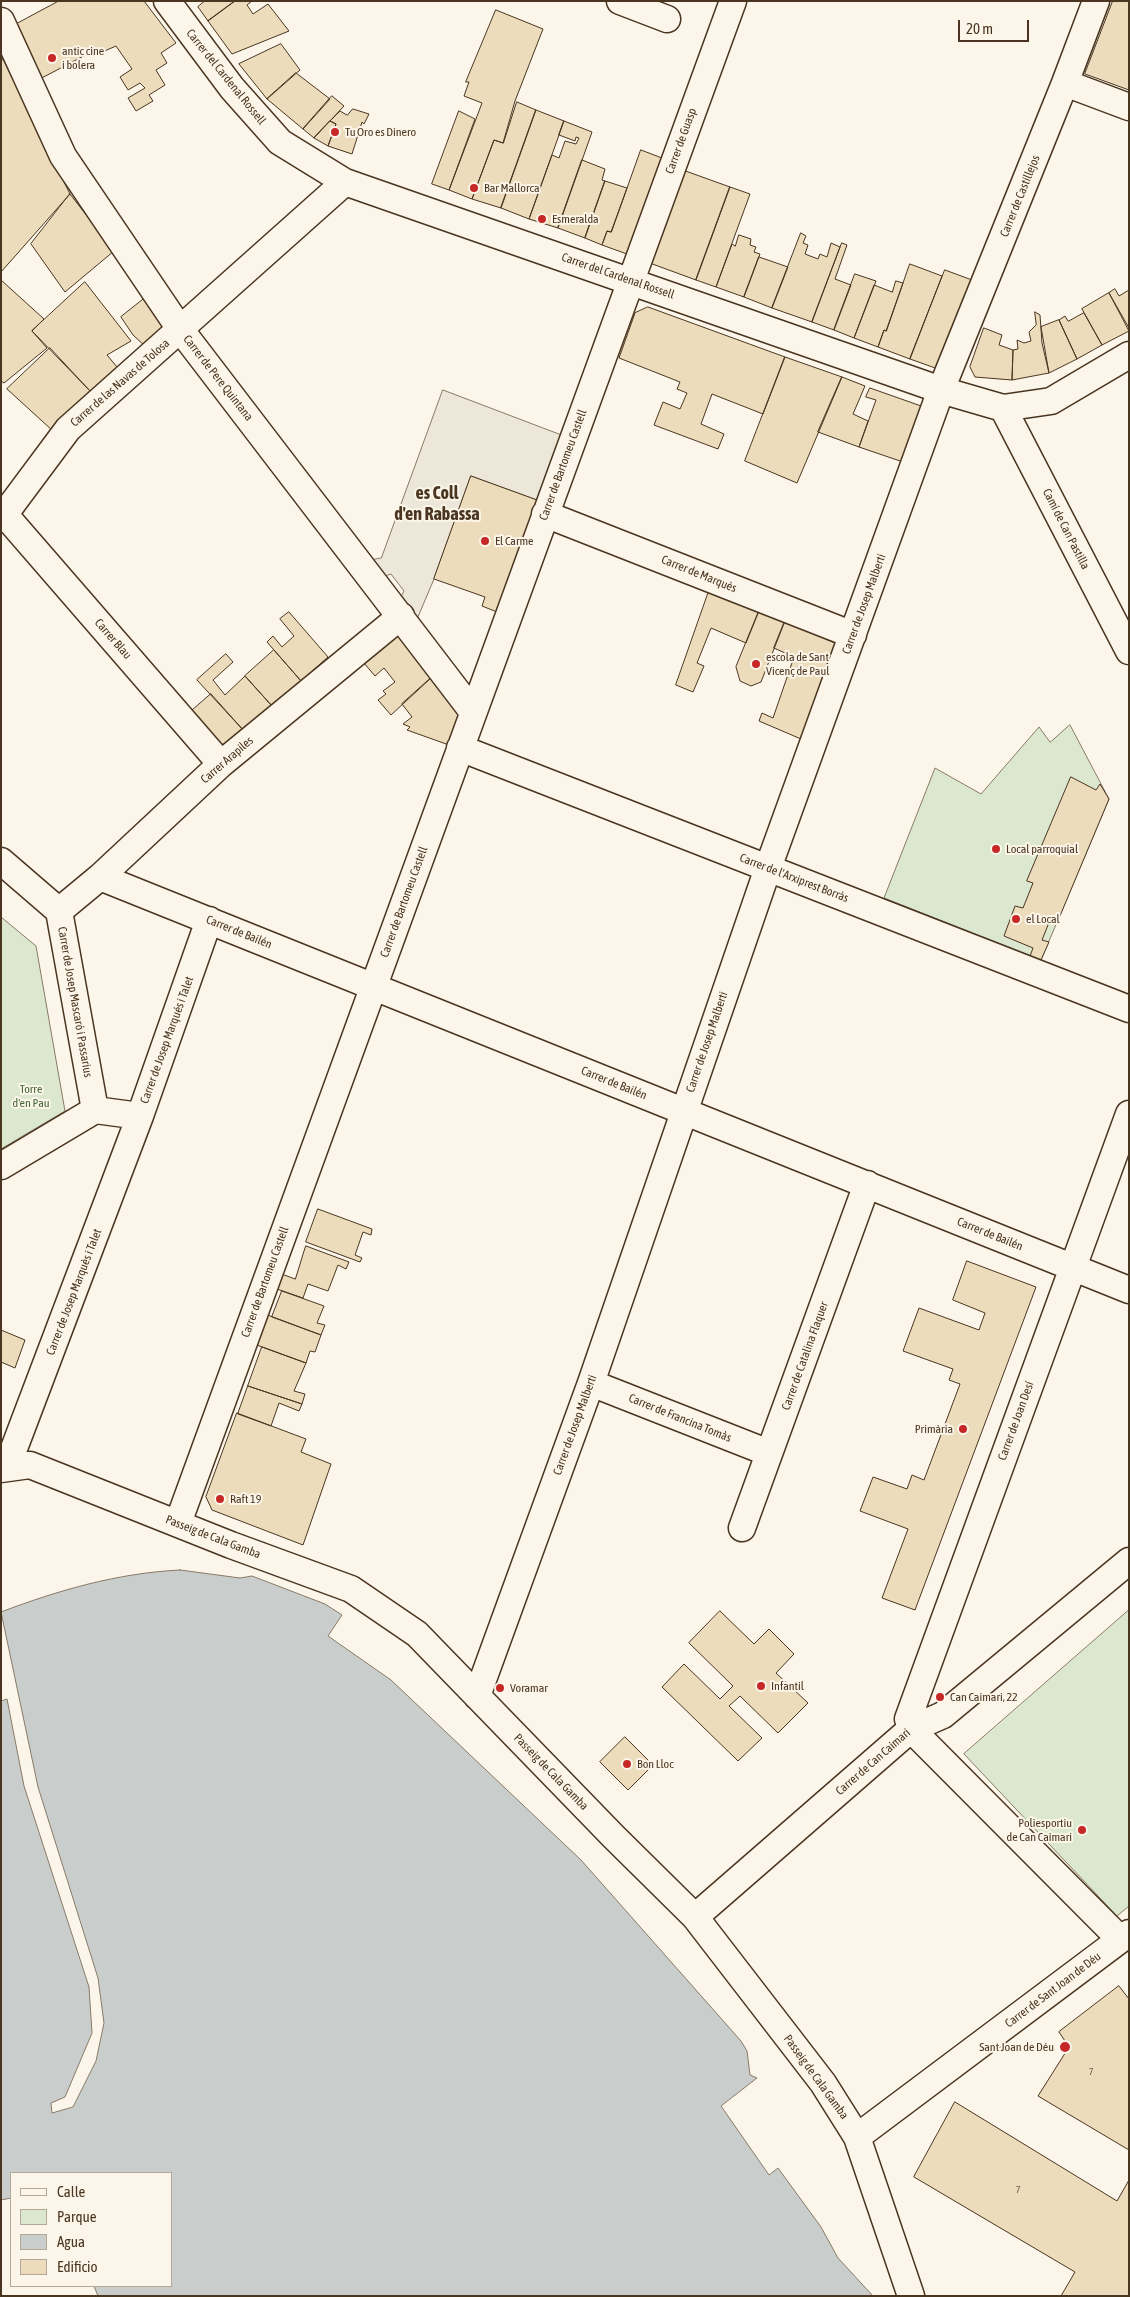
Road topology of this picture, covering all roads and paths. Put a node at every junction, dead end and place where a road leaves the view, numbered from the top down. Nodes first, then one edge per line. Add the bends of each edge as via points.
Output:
1 (167, 1) edge
2 (733, 1) edge
3 (1096, 1) edge
4 (631, 6) edge
5 (667, 20) dead end
6 (1, 21) edge
7 (1065, 83) junction
8 (1129, 107) edge
9 (345, 182) junction
10 (630, 280) junction
11 (180, 330) junction
12 (1129, 355) edge
13 (941, 390) junction
14 (1003, 408) junction
15 (545, 514) junction
16 (3, 517) edge
17 (401, 616) junction
18 (853, 635) junction
19 (1129, 651) edge
20 (473, 712) junction
21 (460, 748) junction
22 (221, 764) junction
23 (1, 861) edge
24 (768, 868) junction
25 (100, 876) junction
26 (59, 911) junction
27 (209, 920) junction
28 (373, 986) junction
29 (1129, 1010) edge
30 (94, 1110) junction
31 (684, 1111) junction
32 (1129, 1114) edge
33 (140, 1116) junction
34 (1, 1166) edge
35 (867, 1184) junction
36 (1072, 1267) junction
37 (1129, 1290) edge
38 (591, 1383) junction
39 (769, 1453) junction
40 (4, 1468) edge
41 (178, 1523) junction
42 (742, 1528) dead end
43 (1129, 1561) edge
44 (477, 1696) junction
45 (911, 1729) junction
46 (695, 1917) junction
47 (1125, 1936) edge
48 (857, 2137) junction
49 (911, 2296) edge

1 - 9 street, Carrer del Cardenal Rossell via 232,88 280,142
2 - 10 street, Carrer de Guasp
3 - 7 street, Carrer de Castillejos
4 - 5 street
6 - 11 street, Carrer de Pere Quintana via 64,156
7 - 8 street
7 - 13 street, Carrer de Castillejos
9 - 10 street, Carrer del Cardenal Rossell
9 - 11 street, Carrer de las Navas de Tolosa
10 - 13 street, Carrer del Cardenal Rossell
10 - 15 street, Carrer de Bartomeu Castell
11 - 16 street, Carrer de las Navas de Tolosa via 68,429
11 - 17 street, Carrer de Pere Quintana
12 - 14 street, Carrer del Cardenal Rossell via 1051,401
13 - 14 street, Carrer del Cardenal Rossell
13 - 18 street, Carrer de Josep Malberti
14 - 19 street, Camí de Can Pastilla
15 - 18 street, Carrer de Marquès
15 - 20 street, Carrer de Bartomeu Castell
16 - 22 street, Carrer Blau
17 - 20 street, Carrer de Pere Quintana
17 - 22 street, Carrer Arapiles
18 - 24 street, Carrer de Josep Malberti
20 - 21 street, Carrer de Bartomeu Castell
21 - 24 street, Carrer de l'Arxiprest Borràs
21 - 28 street, Carrer de Bartomeu Castell
22 - 25 street, Carrer Arapiles
23 - 26 street, Carrer de Josep Mascaró i Passarius
24 - 29 street, Carrer de l'Arxiprest Borràs
24 - 31 street, Carrer de Josep Malberti
25 - 26 street, Carrer Arapiles
25 - 27 street, Carrer de Bailén
26 - 30 street, Carrer de Josep Mascaró i Passarius
27 - 28 street, Carrer de Bailén
27 - 33 street, Carrer de Josep Marqués i Talet
28 - 31 street, Carrer de Bailén
28 - 41 street, Carrer de Bartomeu Castell
30 - 33 street, Carrer de Josep Marqués i Talet
30 - 34 street
31 - 35 street, Carrer de Bailén
31 - 38 street, Carrer de Josep Malberti
32 - 36 street, Carrer de Joan Desí
33 - 40 street, Carrer de Josep Marquès i Talet
35 - 36 street, Carrer de Bailén
35 - 39 street, Carrer de Catalina Flaquer
36 - 37 street, Carrer de Bailén
36 - 45 street, Carrer de Joan Desí via 908,1719
38 - 39 street, Carrer de Francina Tomàs
38 - 44 street, Carrer de Josep Malberti
39 - 42 street, Carrer de Catalina Flaquer
40 - 41 street, Passeig de Cala Gamba via 30,1465
41 - 44 street, Passeig de Cala Gamba via 350,1589 417,1634
43 - 45 street, Carrer de Can Caimari via 943,1714
44 - 46 street, Passeig de Cala Gamba
45 - 46 street, Carrer de Can Caimari
45 - 47 street
46 - 48 street, Passeig de Cala Gamba via 823,2083
47 - 48 street, Carrer de Sant Joan de Déu
48 - 49 street, Passeig de Cala Gamba

